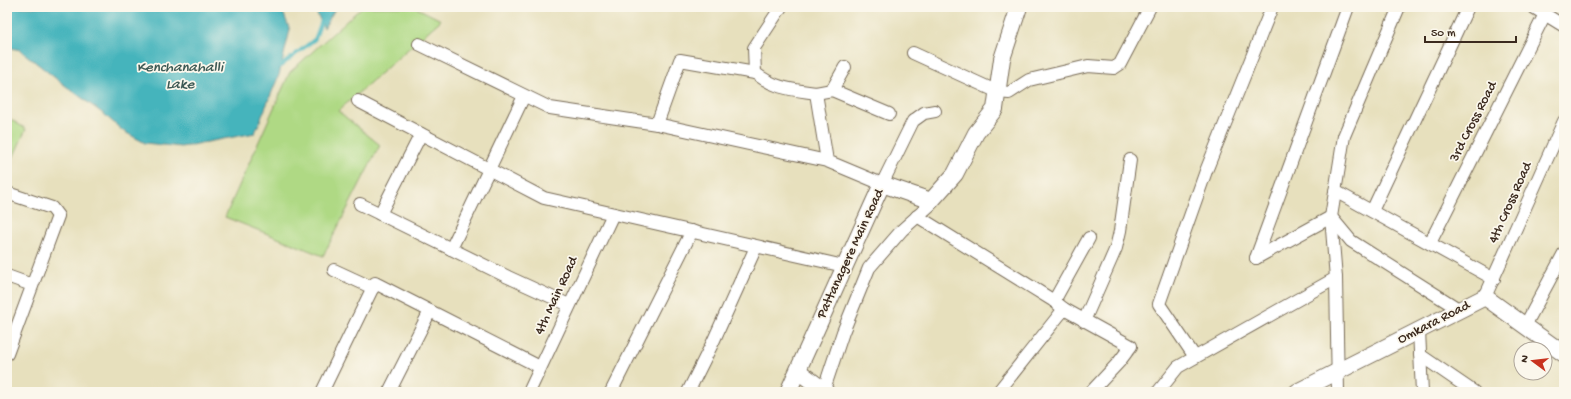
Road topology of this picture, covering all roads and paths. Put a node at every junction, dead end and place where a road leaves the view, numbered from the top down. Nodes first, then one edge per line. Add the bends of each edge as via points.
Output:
1 (781, 7) edge
2 (1019, 7) edge
3 (1150, 7) edge
4 (1272, 7) edge
5 (1348, 7) edge
6 (1399, 7) edge
7 (1468, 7) edge
8 (1532, 7) edge
9 (1545, 14) junction
10 (1564, 26) edge
11 (419, 44) dead end
12 (914, 53) dead end
13 (845, 67) dead end
14 (755, 73) junction
15 (832, 90) junction
16 (998, 92) junction
17 (816, 93) junction
18 (524, 96) junction
19 (358, 101) dead end
20 (935, 111) dead end
21 (889, 114) dead end
22 (1564, 121) edge
23 (657, 124) junction
24 (421, 134) junction
25 (1130, 160) dead end
26 (827, 161) junction
27 (489, 170) junction
28 (882, 184) junction
29 (1335, 191) junction
30 (7, 193) edge
31 (931, 201) junction
32 (360, 204) dead end
33 (1372, 211) junction
34 (380, 214) junction
35 (613, 214) junction
36 (917, 216) junction
37 (1331, 217) junction
38 (692, 231) junction
39 (1089, 238) dead end
40 (1430, 243) junction
41 (756, 247) junction
42 (451, 249) junction
43 (1564, 253) edge
44 (844, 266) junction
45 (334, 270) dead end
46 (1559, 274) edge
47 (7, 276) edge
48 (1336, 278) junction
49 (1494, 279) junction
50 (32, 285) junction
51 (373, 288) junction
52 (1486, 297) junction
53 (1054, 301) junction
54 (569, 305) junction
55 (1064, 309) junction
56 (1460, 310) junction
57 (430, 311) junction
58 (1084, 321) junction
59 (1526, 324) junction
60 (1419, 331) junction
61 (8, 352) edge
62 (1564, 354) edge
63 (1420, 355) junction
64 (1195, 357) junction
65 (540, 367) junction
66 (798, 371) junction
67 (1338, 372) junction
68 (825, 391) edge
69 (322, 392) edge
70 (389, 392) edge
71 (529, 392) edge
72 (612, 392) edge
73 (688, 392) edge
74 (788, 392) edge
75 (998, 392) edge
76 (1091, 392) edge
77 (1158, 392) edge
78 (1297, 392) edge
79 (1338, 392) edge
80 (1422, 392) edge
81 (1474, 392) edge

1 - 14 street via 754,48
2 - 16 street via 1002,59
3 - 16 street via 1120,64 1114,68 1088,66 1028,80 1009,93
4 - 64 street via 1206,171 1159,304
5 - 37 street via 1256,258
6 - 29 street via 1344,136
7 - 33 street
8 - 9 street
9 - 10 street
9 - 40 street, 3rd Cross Road
11 - 18 street
12 - 16 street
13 - 15 street
14 - 17 street via 770,84
14 - 23 street via 680,60
15 - 17 street
15 - 21 street
16 - 31 street via 995,109 976,133 956,174
17 - 26 street
18 - 23 street via 550,108
18 - 27 street
19 - 24 street
20 - 28 street via 924,113 913,121
22 - 49 street, 4th Cross Road
23 - 26 street
24 - 27 street
24 - 34 street
25 - 58 street via 1116,248
26 - 28 street
27 - 35 street via 544,198
27 - 42 street
28 - 31 street, Pattanagere Main Road
28 - 44 street, Pattanagere Main Road
29 - 33 street
29 - 37 street
30 - 50 street via 52,208 58,216
31 - 36 street
32 - 34 street
33 - 40 street
34 - 42 street
35 - 38 street
35 - 54 street, 4th Main Road
36 - 53 street
36 - 68 street via 869,268 843,332
37 - 48 street
37 - 56 street via 1351,241
38 - 41 street
38 - 72 street
39 - 53 street
40 - 49 street
41 - 44 street
41 - 73 street via 714,342
42 - 54 street
43 - 46 street
44 - 66 street, Pattanagere Main Road
45 - 51 street
46 - 59 street
47 - 50 street
48 - 64 street
48 - 67 street
49 - 52 street, 4th Cross Road
50 - 61 street
51 - 57 street via 375,283
51 - 69 street
52 - 56 street, Omkara Road
52 - 59 street, Omkara Road
53 - 55 street
54 - 65 street, 4th Main Road
55 - 58 street
55 - 75 street
56 - 60 street, Omkara Road
57 - 65 street
57 - 70 street
58 - 76 street via 1130,346
59 - 62 street, Omkara Road
60 - 63 street
60 - 67 street, Omkara Road
63 - 80 street
63 - 81 street
64 - 77 street via 1178,367
65 - 71 street, 4th Main Road
66 - 68 street
66 - 74 street, Pattanagere Main Road
67 - 78 street, Omkara Road
67 - 79 street

